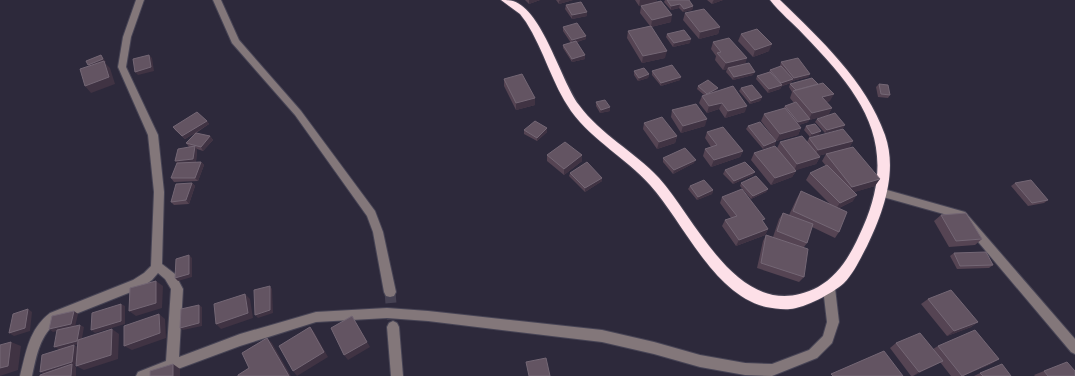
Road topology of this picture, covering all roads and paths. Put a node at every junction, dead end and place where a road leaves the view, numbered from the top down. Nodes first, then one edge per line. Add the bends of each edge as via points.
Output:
1 (140, 0) edge
2 (217, 0) edge
3 (506, 0) edge
4 (775, 0) edge
5 (880, 192) junction
6 (156, 266) junction
7 (829, 288) junction
8 (390, 292) tunnel mouth
9 (393, 327) tunnel mouth
10 (1075, 348) edge
11 (172, 365) junction
12 (26, 376) edge
13 (142, 376) edge
14 (397, 376) edge

1 - 6 street via 127,37 122,66 153,136 159,192
2 - 8 street via 235,41 298,112 371,214 378,232
3 - 7 highway via 528,17 566,95 575,108 597,132 652,179 728,278 746,292 766,300 790,303
4 - 5 highway via 839,67 868,108 882,140 884,158
5 - 7 highway via 874,217 864,240 845,275
5 - 10 street via 961,215
6 - 11 street via 167,272 177,289
6 - 12 street via 150,275 138,284 54,317 45,323 35,339
7 - 11 street via 833,322 828,339 812,354 772,370 700,362 602,336 387,313 316,317 240,340
9 - 14 street
11 - 13 street

